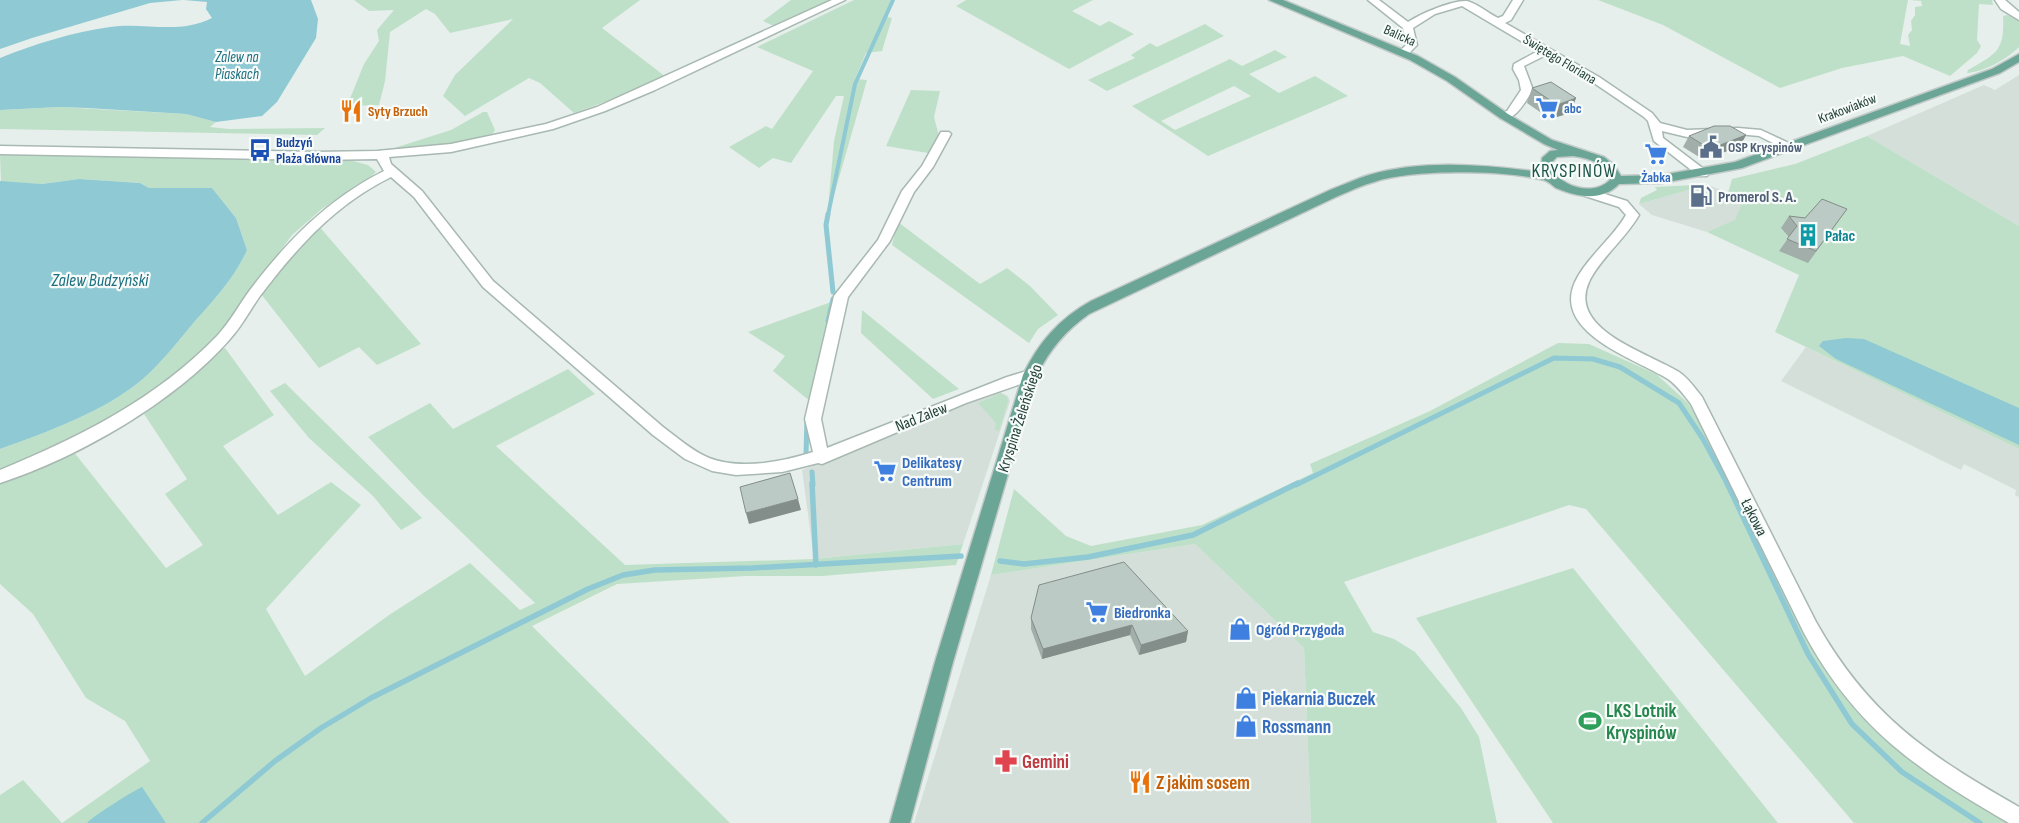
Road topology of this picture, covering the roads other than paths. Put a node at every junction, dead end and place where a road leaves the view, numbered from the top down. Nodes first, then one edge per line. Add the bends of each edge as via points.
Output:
1 (840, 0) edge
2 (1274, 0) edge
3 (1373, 0) edge
4 (1519, 0) edge
5 (2000, 0) edge
6 (1461, 1) edge
7 (2019, 17) edge
8 (1498, 22) junction
9 (1408, 27) junction
10 (1546, 51) junction
11 (1404, 53) junction
12 (2019, 57) edge
13 (1504, 116) junction
14 (1654, 125) junction
15 (945, 134) dead end
16 (1789, 146) junction
17 (0, 150) edge
18 (1573, 152) junction
19 (382, 154) junction
20 (1547, 161) junction
21 (1610, 167) junction
22 (1496, 170) junction
23 (391, 172) junction
24 (1703, 173) junction
25 (1682, 175) junction
26 (1550, 178) junction
27 (1613, 184) junction
28 (1589, 192) junction
29 (1623, 204) junction
30 (1030, 375) junction
31 (818, 459) junction
32 (0, 478) edge
33 (2019, 818) edge
34 (900, 823) edge

1 - 19 street via 651,88 549,127 451,148
2 - 11 main road, Balicka
3 - 9 street
4 - 8 street via 1507,18
5 - 7 street via 2004,7
6 - 8 street, Świętego Floriana
6 - 9 street via 1431,12
8 - 10 street, Świętego Floriana
9 - 11 street via 1412,45
10 - 13 street via 1519,64 1526,90 1511,113
10 - 14 street, Świętego Floriana via 1648,115
11 - 13 main road, Balicka via 1443,74
12 - 16 main road, Krakowiaków via 1996,71
13 - 18 main road, Balicka via 1556,146
13 - 20 main road, Balicka
14 - 16 street via 1687,134 1738,130 1761,133
14 - 24 street, Świętego Floriana via 1658,139
15 - 31 street via 927,167 908,191 884,241 841,296 813,420
16 - 24 main road, Krakowiaków via 1738,165
17 - 19 street via 316,156
18 - 20 main road, Kryspina Żeleńskiego via 1554,154
18 - 21 main road, Balicka via 1593,157
19 - 23 street
20 - 22 main road, Kryspina Żeleńskiego
20 - 26 main road
21 - 25 main road, Krakowiaków
21 - 27 main road
22 - 26 main road, Kryspina Żeleńskiego
22 - 30 main road, Kryspina Żeleńskiego via 1418,170 1372,178 1338,191 1080,313 1051,337
23 - 31 street, Nad Zalew via 418,194 488,284 685,452 711,465 739,469 770,470
23 - 32 street via 356,190 322,214 258,288 224,336 153,402 98,434
24 - 25 main road, Krakowiaków
25 - 27 main road, Krakowiaków
26 - 28 main road, Kryspina Żeleńskiego via 1567,188
27 - 28 main road, Krakowiaków
27 - 29 street, Łąkowa
28 - 29 street
29 - 33 street, Łąkowa via 1633,215 1582,281 1578,291 1582,318 1601,336 1659,366 1688,388 1801,610 1830,662 1855,697 1883,726 1926,760
30 - 31 street, Nad Zalew via 996,385
30 - 34 main road, Kryspina Żeleńskiego

